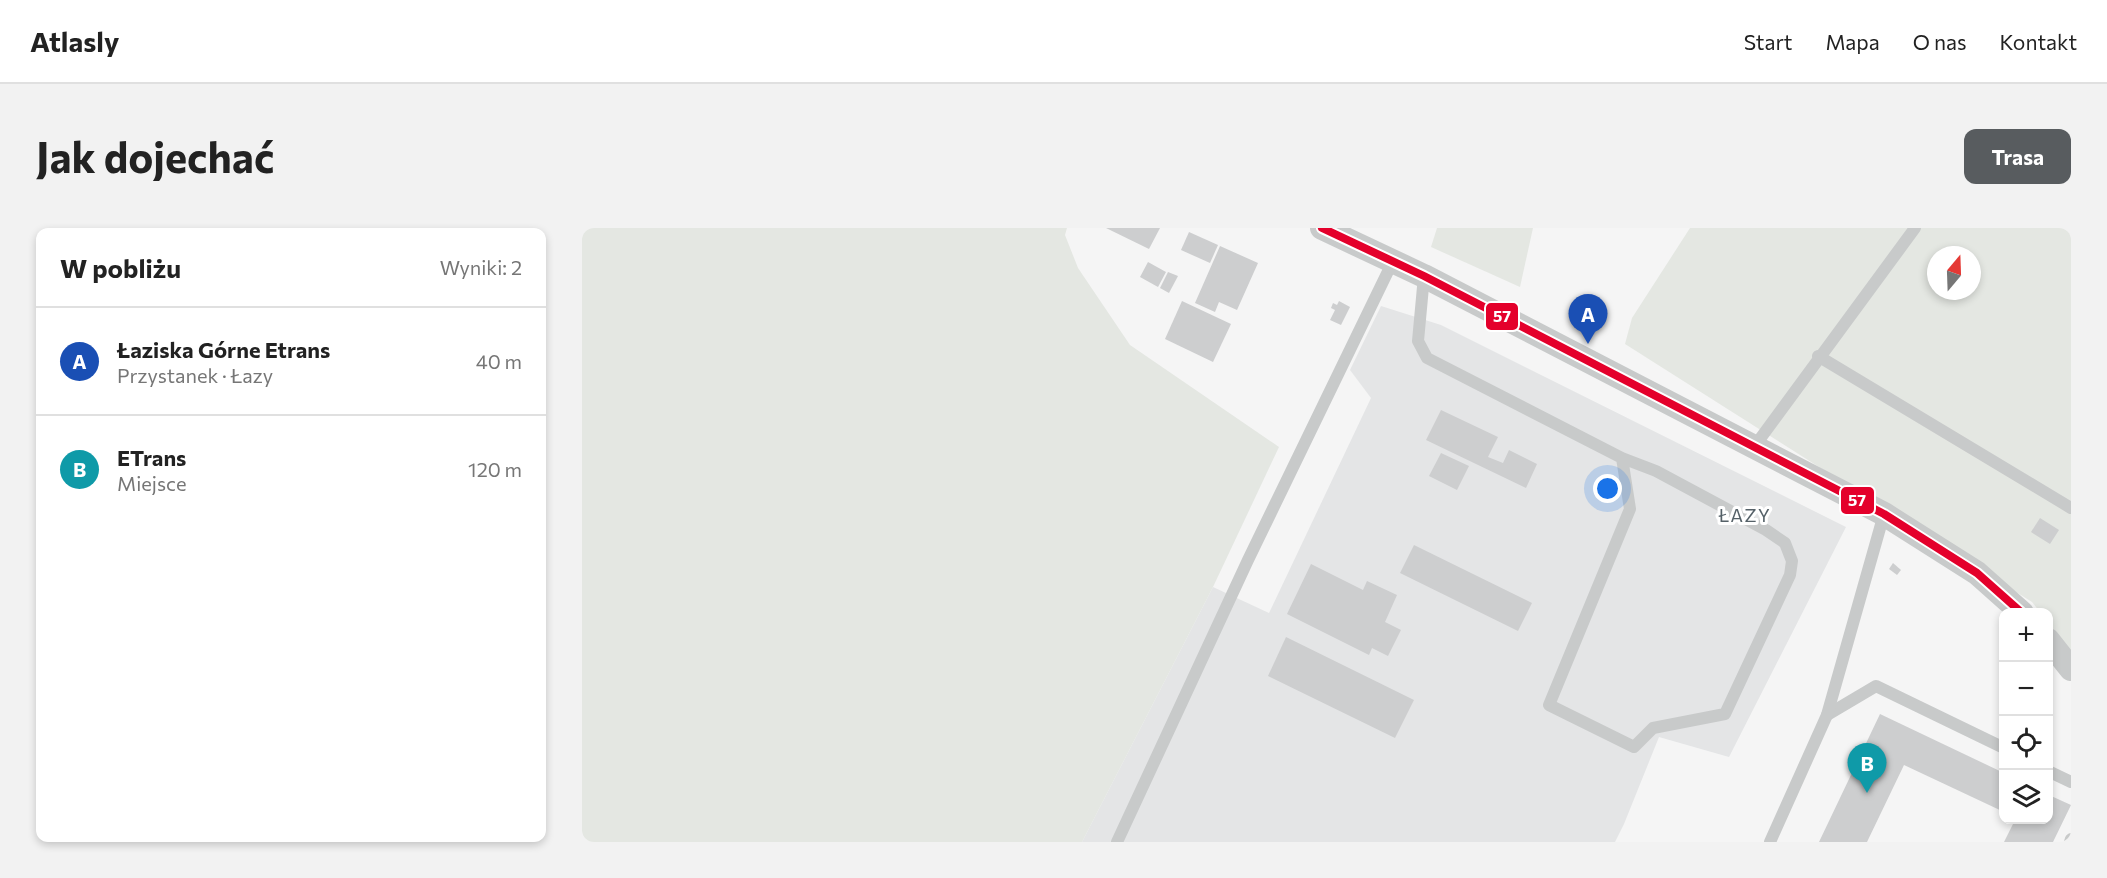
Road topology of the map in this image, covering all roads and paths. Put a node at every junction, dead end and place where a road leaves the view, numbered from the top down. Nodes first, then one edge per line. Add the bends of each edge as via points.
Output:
1 (1322, 228) edge
2 (1915, 228) edge
3 (1393, 261) junction
4 (1424, 276) junction
5 (1818, 356) junction
6 (1754, 447) junction
7 (1622, 458) junction
8 (2071, 508) edge
9 (1884, 514) junction
10 (2017, 608) edge
11 (2053, 645) edge
12 (2071, 669) edge
13 (1827, 715) junction
14 (1999, 746) edge
15 (2053, 773) edge
16 (2071, 782) edge
17 (1118, 842) edge
18 (1770, 842) edge

1 - 3 street
2 - 5 lane
3 - 4 street
3 - 17 lane via 1248,560
4 - 6 street
4 - 7 lane via 1418,341 1427,358
5 - 6 lane
5 - 8 lane
6 - 9 street
7 - 7 lane via 1656,471 1766,530 1785,543 1792,561 1790,575 1725,714 1653,728 1634,747 1549,705 1630,509
9 - 10 street via 1977,573
9 - 13 lane
11 - 12 street
13 - 14 lane via 1876,686
13 - 18 lane
15 - 16 lane

